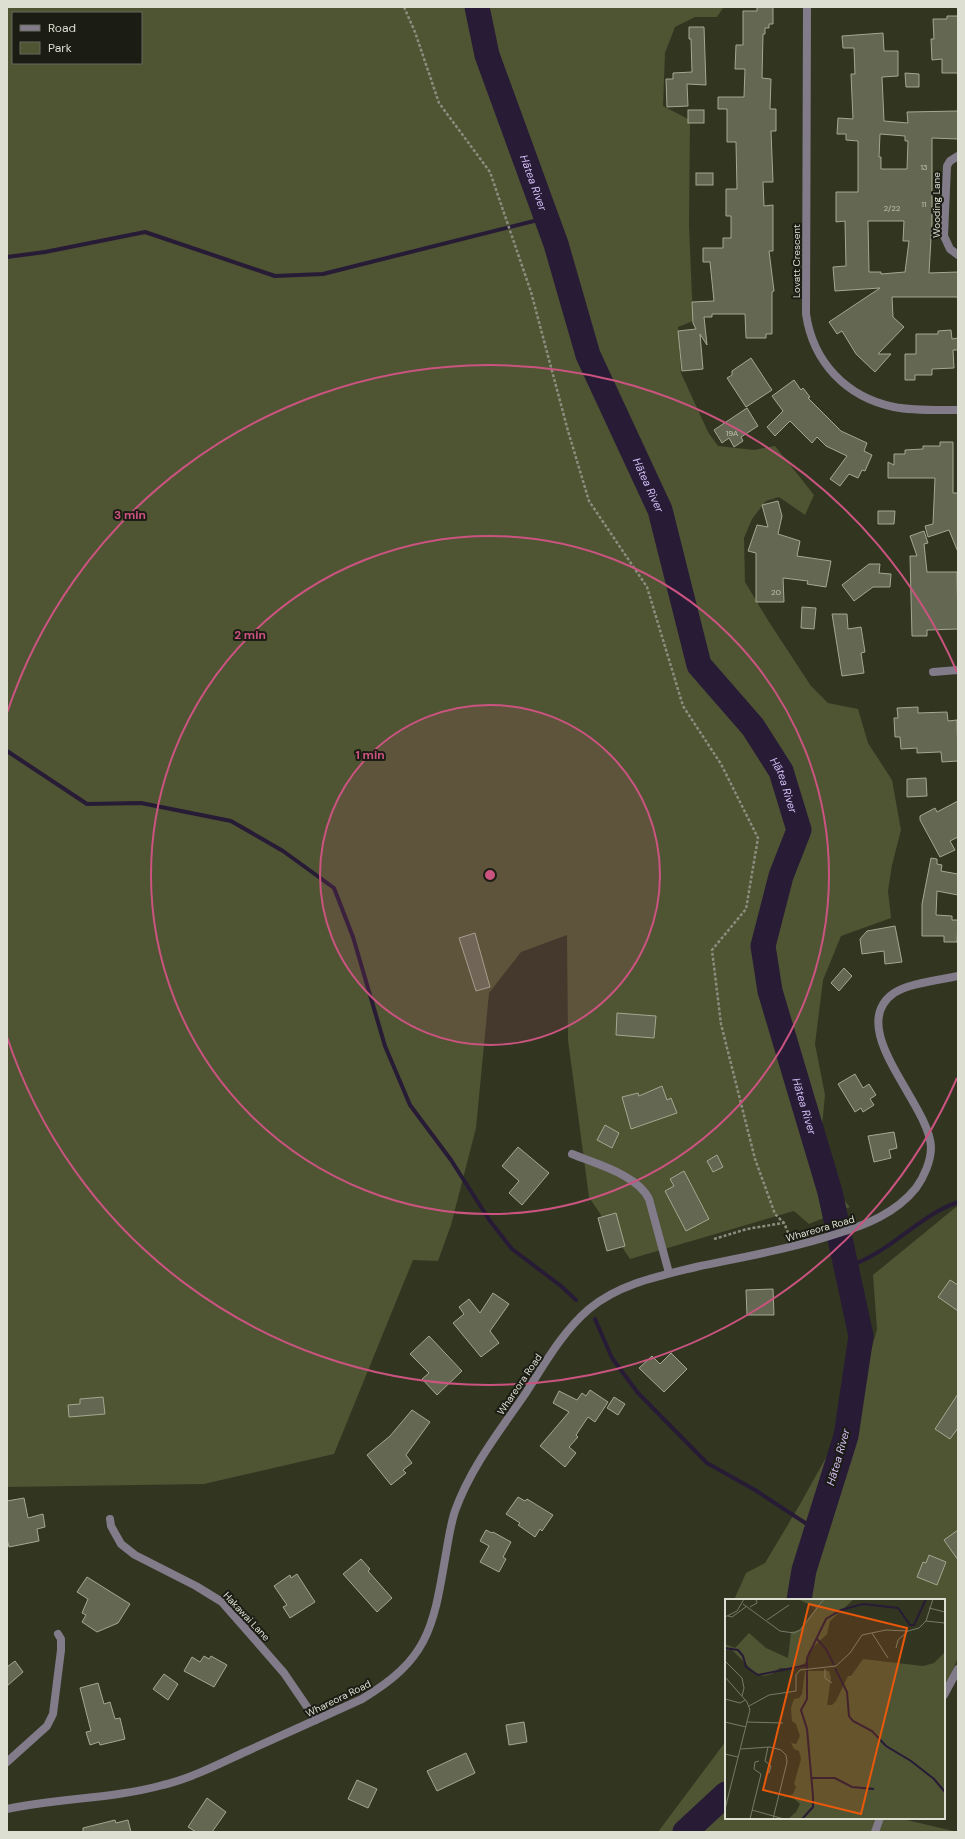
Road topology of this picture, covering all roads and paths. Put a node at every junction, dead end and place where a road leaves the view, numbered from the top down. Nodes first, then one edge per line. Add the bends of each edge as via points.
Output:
1 (404, 7) edge
2 (807, 7) edge
3 (958, 156) edge
4 (958, 255) edge
5 (958, 410) edge
6 (958, 670) edge
7 (933, 672) dead end
8 (958, 976) edge
9 (572, 1154) dead end
10 (784, 1223) junction
11 (788, 1234) dead end
12 (714, 1239) dead end
13 (669, 1274) junction
14 (110, 1519) dead end
15 (58, 1634) dead end
16 (958, 1670) edge
17 (945, 1693) edge
18 (316, 1720) junction
19 (7, 1762) edge
20 (7, 1808) edge
21 (880, 1819) edge
22 (875, 1832) edge

1 - 10 path via 439,103 490,172 531,292 589,501 647,587 683,706 722,764 758,838 746,909 712,950 721,1024 755,1159 775,1214
2 - 5 street, Lovatt Crescent via 806,314 812,338 833,375 859,395 894,407
3 - 4 street, Wooding Lane via 947,166 944,236 950,249
6 - 7 street
8 - 13 street, Whareora Road via 896,992 880,1010 878,1019 880,1038 926,1124 931,1147 921,1180 910,1194 886,1214 860,1227 804,1245
9 - 13 street via 631,1180 645,1190
10 - 11 path
10 - 12 path via 747,1229
13 - 18 street, Whareora Road via 640,1282 605,1297 589,1309 565,1336 482,1459 462,1494 454,1513 433,1622 414,1658 382,1687
14 - 18 street, Hakawai Lane via 121,1544 135,1555 222,1602 284,1673
15 - 19 street via 61,1639 61,1650 53,1714 47,1726
16 - 17 street
18 - 20 street, Whareora Road via 166,1785 124,1794
21 - 22 street

